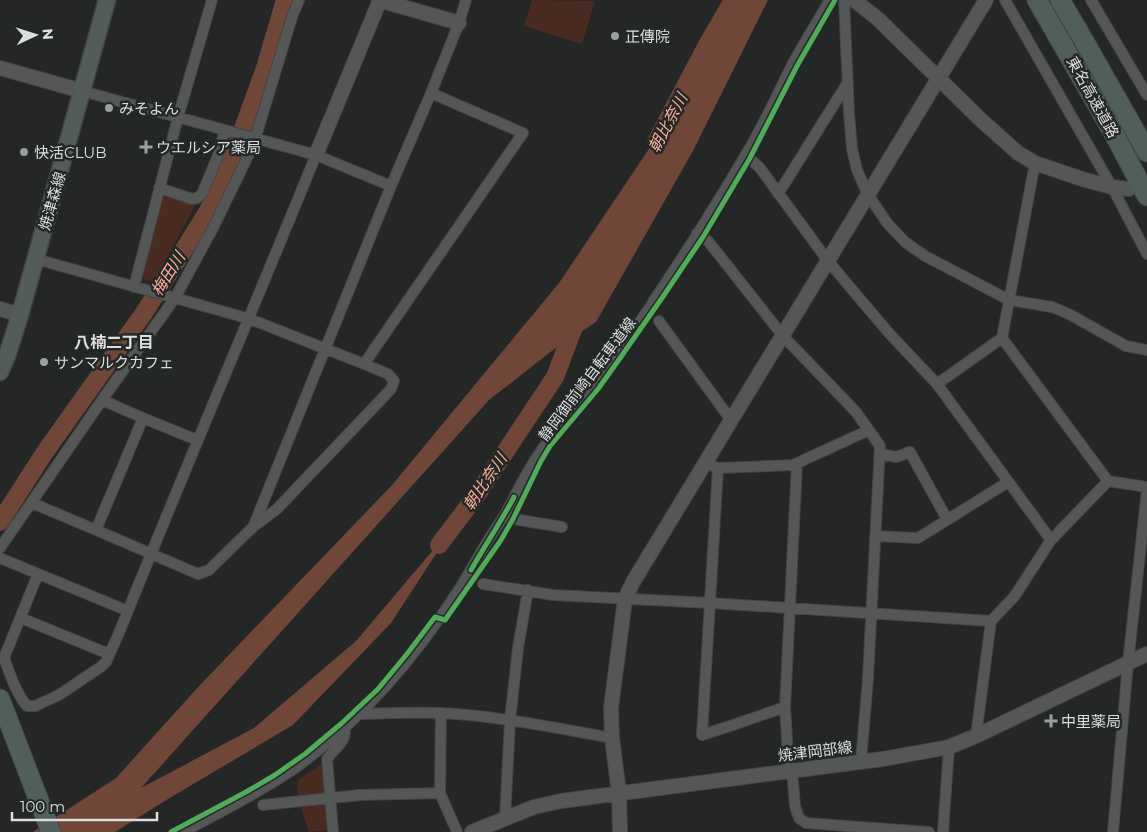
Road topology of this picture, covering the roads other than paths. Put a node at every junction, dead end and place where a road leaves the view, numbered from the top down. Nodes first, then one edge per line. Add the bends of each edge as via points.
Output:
1 (107, 0) edge
2 (212, 0) edge
3 (299, 0) edge
4 (380, 0) edge
5 (466, 0) edge
6 (830, 0) edge
7 (844, 0) edge
8 (854, 0) edge
9 (986, 0) edge
10 (1005, 0) edge
11 (1037, 0) edge
12 (1060, 0) edge
13 (1091, 0) edge
14 (459, 23) junction
15 (0, 68) edge
16 (938, 79) junction
17 (848, 81) junction
18 (82, 91) junction
19 (431, 93) junction
20 (1147, 95) edge
21 (178, 117) junction
22 (227, 131) junction
23 (253, 138) junction
24 (1147, 152) edge
25 (316, 155) junction
26 (746, 155) junction
27 (1035, 163) junction
28 (391, 186) junction
29 (1112, 187) junction
30 (159, 188) junction
31 (1129, 188) dead end
32 (778, 194) junction
33 (868, 195) junction
34 (1147, 196) edge
35 (697, 234) junction
36 (1147, 254) edge
37 (36, 259) junction
38 (828, 261) junction
39 (137, 288) junction
40 (172, 297) junction
41 (1009, 300) junction
42 (0, 309) edge
43 (20, 315) junction
44 (250, 319) junction
45 (658, 321) dead end
46 (783, 336) junction
47 (1002, 338) junction
48 (326, 349) junction
49 (1147, 350) edge
50 (364, 364) junction
51 (0, 372) edge
52 (938, 384) junction
53 (102, 400) junction
54 (143, 418) junction
55 (731, 420) junction
56 (869, 430) junction
57 (197, 440) junction
58 (880, 454) junction
59 (798, 463) junction
60 (712, 466) junction
61 (1108, 481) junction
62 (1008, 482) junction
63 (1147, 489) edge
64 (32, 503) junction
65 (504, 516) junction
66 (947, 519) junction
67 (253, 527) junction
68 (562, 527) dead end
69 (96, 530) junction
70 (875, 536) junction
71 (1051, 540) junction
72 (0, 548) edge
73 (151, 554) junction
74 (0, 558) edge
75 (38, 574) junction
76 (483, 584) dead end
77 (528, 590) junction
78 (625, 599) junction
79 (710, 603) junction
80 (790, 608) junction
81 (128, 610) junction
82 (871, 613) junction
83 (21, 618) junction
84 (991, 621) junction
85 (109, 654) junction
86 (1147, 654) edge
87 (1128, 663) junction
88 (0, 699) edge
89 (785, 707) junction
90 (441, 713) junction
91 (360, 714) junction
92 (510, 720) junction
93 (346, 727) junction
94 (976, 736) junction
95 (612, 738) junction
96 (8, 743) edge
97 (949, 747) junction
98 (861, 761) junction
99 (791, 770) junction
100 (440, 793) junction
101 (619, 793) junction
102 (330, 797) junction
103 (263, 805) dead end
104 (505, 819) junction
105 (804, 821) junction
106 (37, 832) edge
107 (51, 832) edge
108 (183, 832) edge
109 (333, 832) edge
110 (457, 832) edge
111 (472, 832) edge
112 (620, 832) edge
113 (803, 832) edge
114 (929, 832) edge
115 (943, 832) edge
116 (1114, 832) edge

1 - 18 main road, 焼津森線
2 - 21 street
3 - 23 street
4 - 14 street
4 - 25 street
5 - 14 street
6 - 26 street
7 - 17 street
8 - 16 street via 878,19
9 - 16 street
10 - 29 street
11 - 34 highway, 東名高速道路
12 - 24 highway, 東名高速道路
13 - 20 street
14 - 19 street
15 - 18 street
16 - 27 street via 1006,143
16 - 33 street
17 - 32 street
17 - 33 street via 852,149
18 - 21 street
18 - 37 main road, 焼津森線
19 - 28 street
19 - 50 street via 523,134
21 - 22 street
21 - 30 street
22 - 23 street
22 - 30 street via 202,194 192,199
23 - 25 street
23 - 40 street via 212,230
25 - 28 street
25 - 44 street
26 - 32 street via 760,168
26 - 35 street
27 - 29 street
27 - 41 street
28 - 48 street
29 - 31 street
29 - 36 street
30 - 39 street
32 - 38 street
33 - 38 street
33 - 41 street via 905,242
35 - 46 street via 708,241
35 - 65 street via 614,358 546,443
37 - 39 street
37 - 43 main road, 焼津森線
38 - 46 street
38 - 52 street via 888,332
39 - 40 street
40 - 44 street
40 - 53 street
41 - 47 street
41 - 49 street via 1052,307 1126,346
42 - 43 street
43 - 51 main road, 焼津森線
44 - 48 street
44 - 57 street
45 - 55 street
46 - 55 street
46 - 56 street via 856,412
47 - 52 street
47 - 61 street
48 - 50 street
48 - 67 street
50 - 67 street via 388,374 394,380 391,389 277,509
52 - 62 street
53 - 54 street
53 - 64 street
54 - 57 street
54 - 69 street
55 - 60 street
56 - 58 street via 880,446
56 - 59 street
57 - 73 street
58 - 66 street via 896,458 910,452
58 - 70 street
59 - 60 street
59 - 80 street
60 - 78 street via 633,582
60 - 79 street
61 - 63 street
61 - 71 street
62 - 66 street
62 - 71 street
63 - 87 street
64 - 69 street
64 - 72 street
65 - 68 street
65 - 91 street via 440,619 411,658
66 - 70 street via 918,538
67 - 73 street via 209,570 198,574
69 - 73 street
70 - 82 street
71 - 84 street via 1014,597
73 - 81 street
74 - 75 street
75 - 81 street
75 - 83 street
76 - 77 street
77 - 78 street via 553,595
77 - 92 street
78 - 79 street
78 - 95 street via 611,708
79 - 80 street
79 - 89 street via 702,735
80 - 82 street
80 - 89 street
81 - 85 street
82 - 84 street
82 - 98 street
83 - 85 street
83 - 85 street via 4,658 27,706 35,706 60,695 102,666
84 - 94 street
86 - 87 street, 焼津岡部線
87 - 94 street, 焼津岡部線
87 - 116 street
88 - 96 highway
89 - 99 street
90 - 91 street
90 - 92 street
90 - 100 street
91 - 93 street
92 - 95 street
92 - 104 street
93 - 102 street via 346,735 327,759
93 - 108 street via 292,769
94 - 97 street, 焼津岡部線
95 - 101 street
96 - 106 highway
96 - 107 highway
97 - 98 street, 焼津岡部線
97 - 115 street
98 - 99 street, 焼津岡部線
99 - 101 street, 焼津岡部線
99 - 105 street via 795,806 799,818
100 - 102 street
100 - 110 street
101 - 104 street, 焼津岡部線 via 546,804
101 - 112 street
102 - 103 street
102 - 109 street
104 - 111 street, 焼津岡部線
105 - 113 street
105 - 114 street

